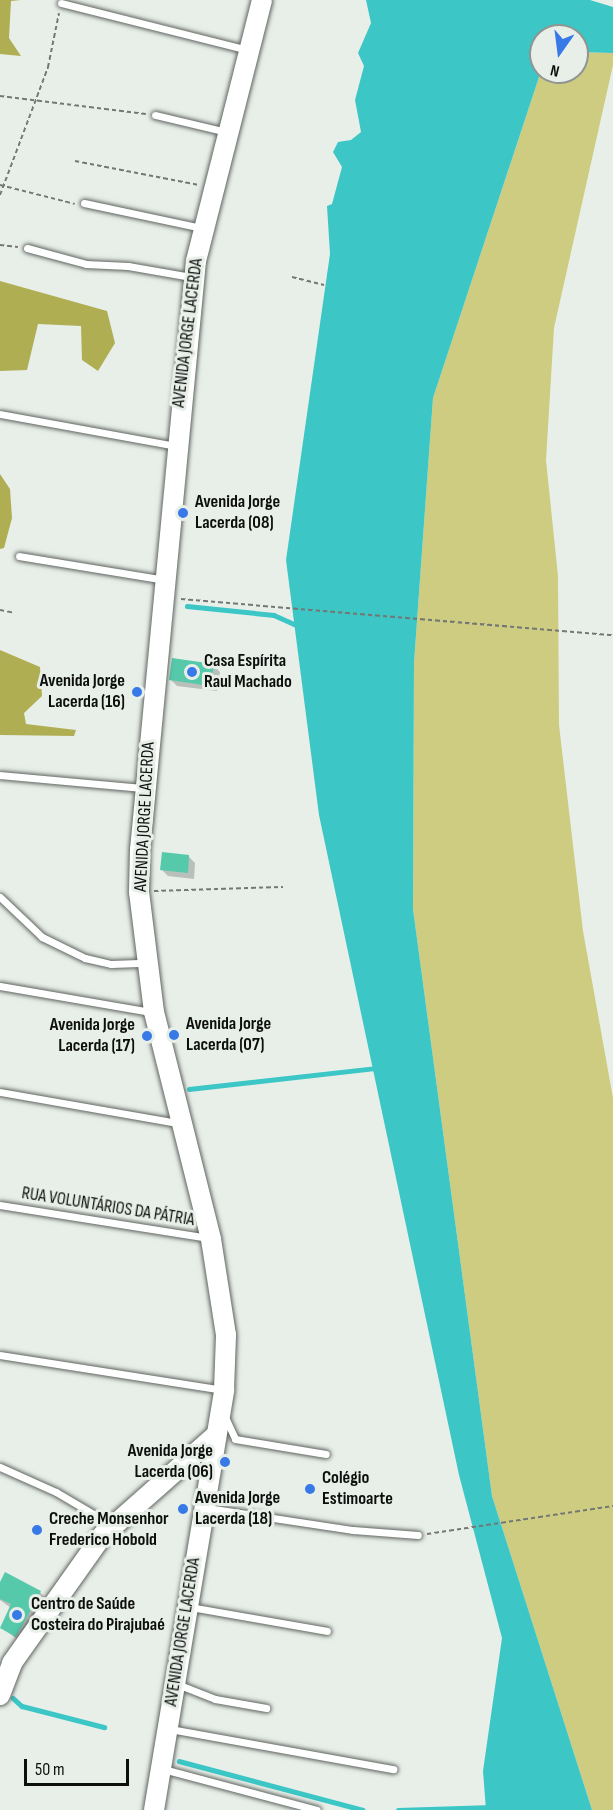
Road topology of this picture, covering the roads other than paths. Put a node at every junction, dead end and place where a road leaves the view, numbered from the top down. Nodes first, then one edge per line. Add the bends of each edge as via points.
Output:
1 (262, 0) edge
2 (61, 3) road end
3 (248, 50) junction
4 (155, 115) road end
5 (227, 132) junction
6 (84, 203) road end
7 (202, 228) junction
8 (27, 248) road end
9 (194, 278) junction
10 (0, 414) edge
11 (176, 446) junction
12 (19, 556) dead end
13 (164, 589) junction
14 (0, 775) edge
15 (145, 788) junction
16 (0, 897) edge
17 (147, 963) junction
18 (0, 986) edge
19 (154, 1012) junction
20 (0, 1092) edge
21 (181, 1123) junction
22 (0, 1205) edge
23 (211, 1239) junction
24 (0, 1355) edge
25 (224, 1390) junction
26 (220, 1411) junction
27 (216, 1435) junction
28 (326, 1454) dead end
29 (0, 1467) edge
30 (203, 1508) junction
31 (112, 1526) junction
32 (418, 1535) road end
33 (187, 1607) junction
34 (327, 1631) dead end
35 (175, 1683) junction
36 (0, 1695) edge
37 (266, 1708) dead end
38 (167, 1728) junction
39 (161, 1769) junction
40 (393, 1769) dead end
41 (154, 1810) edge
42 (317, 1810) edge

1 - 3 main road, AVENIDA JORGE LACERDA
2 - 3 lane
3 - 5 main road, AVENIDA JORGE LACERDA
4 - 5 lane
5 - 7 main road, AVENIDA JORGE LACERDA
6 - 7 lane
7 - 9 main road, AVENIDA JORGE LACERDA
8 - 9 lane via 86,264 128,266
9 - 11 main road, AVENIDA JORGE LACERDA
10 - 11 lane
11 - 13 main road, AVENIDA JORGE LACERDA
12 - 13 lane
13 - 15 main road, AVENIDA JORGE LACERDA
14 - 15 lane
15 - 17 main road, AVENIDA JORGE LACERDA via 139,892
16 - 17 lane via 42,936 85,958 111,964
17 - 19 main road, AVENIDA JORGE LACERDA
18 - 19 lane
19 - 21 main road, AVENIDA JORGE LACERDA
20 - 21 lane
21 - 23 main road, AVENIDA JORGE LACERDA
22 - 23 lane, RUA VOLUNTÁRIOS DA PÁTRIA
23 - 25 main road, AVENIDA JORGE LACERDA via 226,1335
24 - 25 lane
25 - 26 main road, AVENIDA JORGE LACERDA
26 - 27 main road, AVENIDA JORGE LACERDA
26 - 28 lane via 231,1424 235,1439
27 - 30 main road, AVENIDA JORGE LACERDA
27 - 31 main road
29 - 31 lane via 56,1492
30 - 32 lane via 353,1530
30 - 33 main road, AVENIDA JORGE LACERDA
31 - 36 main road via 12,1663
33 - 34 lane
33 - 35 main road, AVENIDA JORGE LACERDA
35 - 37 lane via 215,1699
35 - 38 main road, AVENIDA JORGE LACERDA
38 - 39 main road, AVENIDA JORGE LACERDA
38 - 40 lane
39 - 41 main road, AVENIDA JORGE LACERDA
39 - 42 lane

